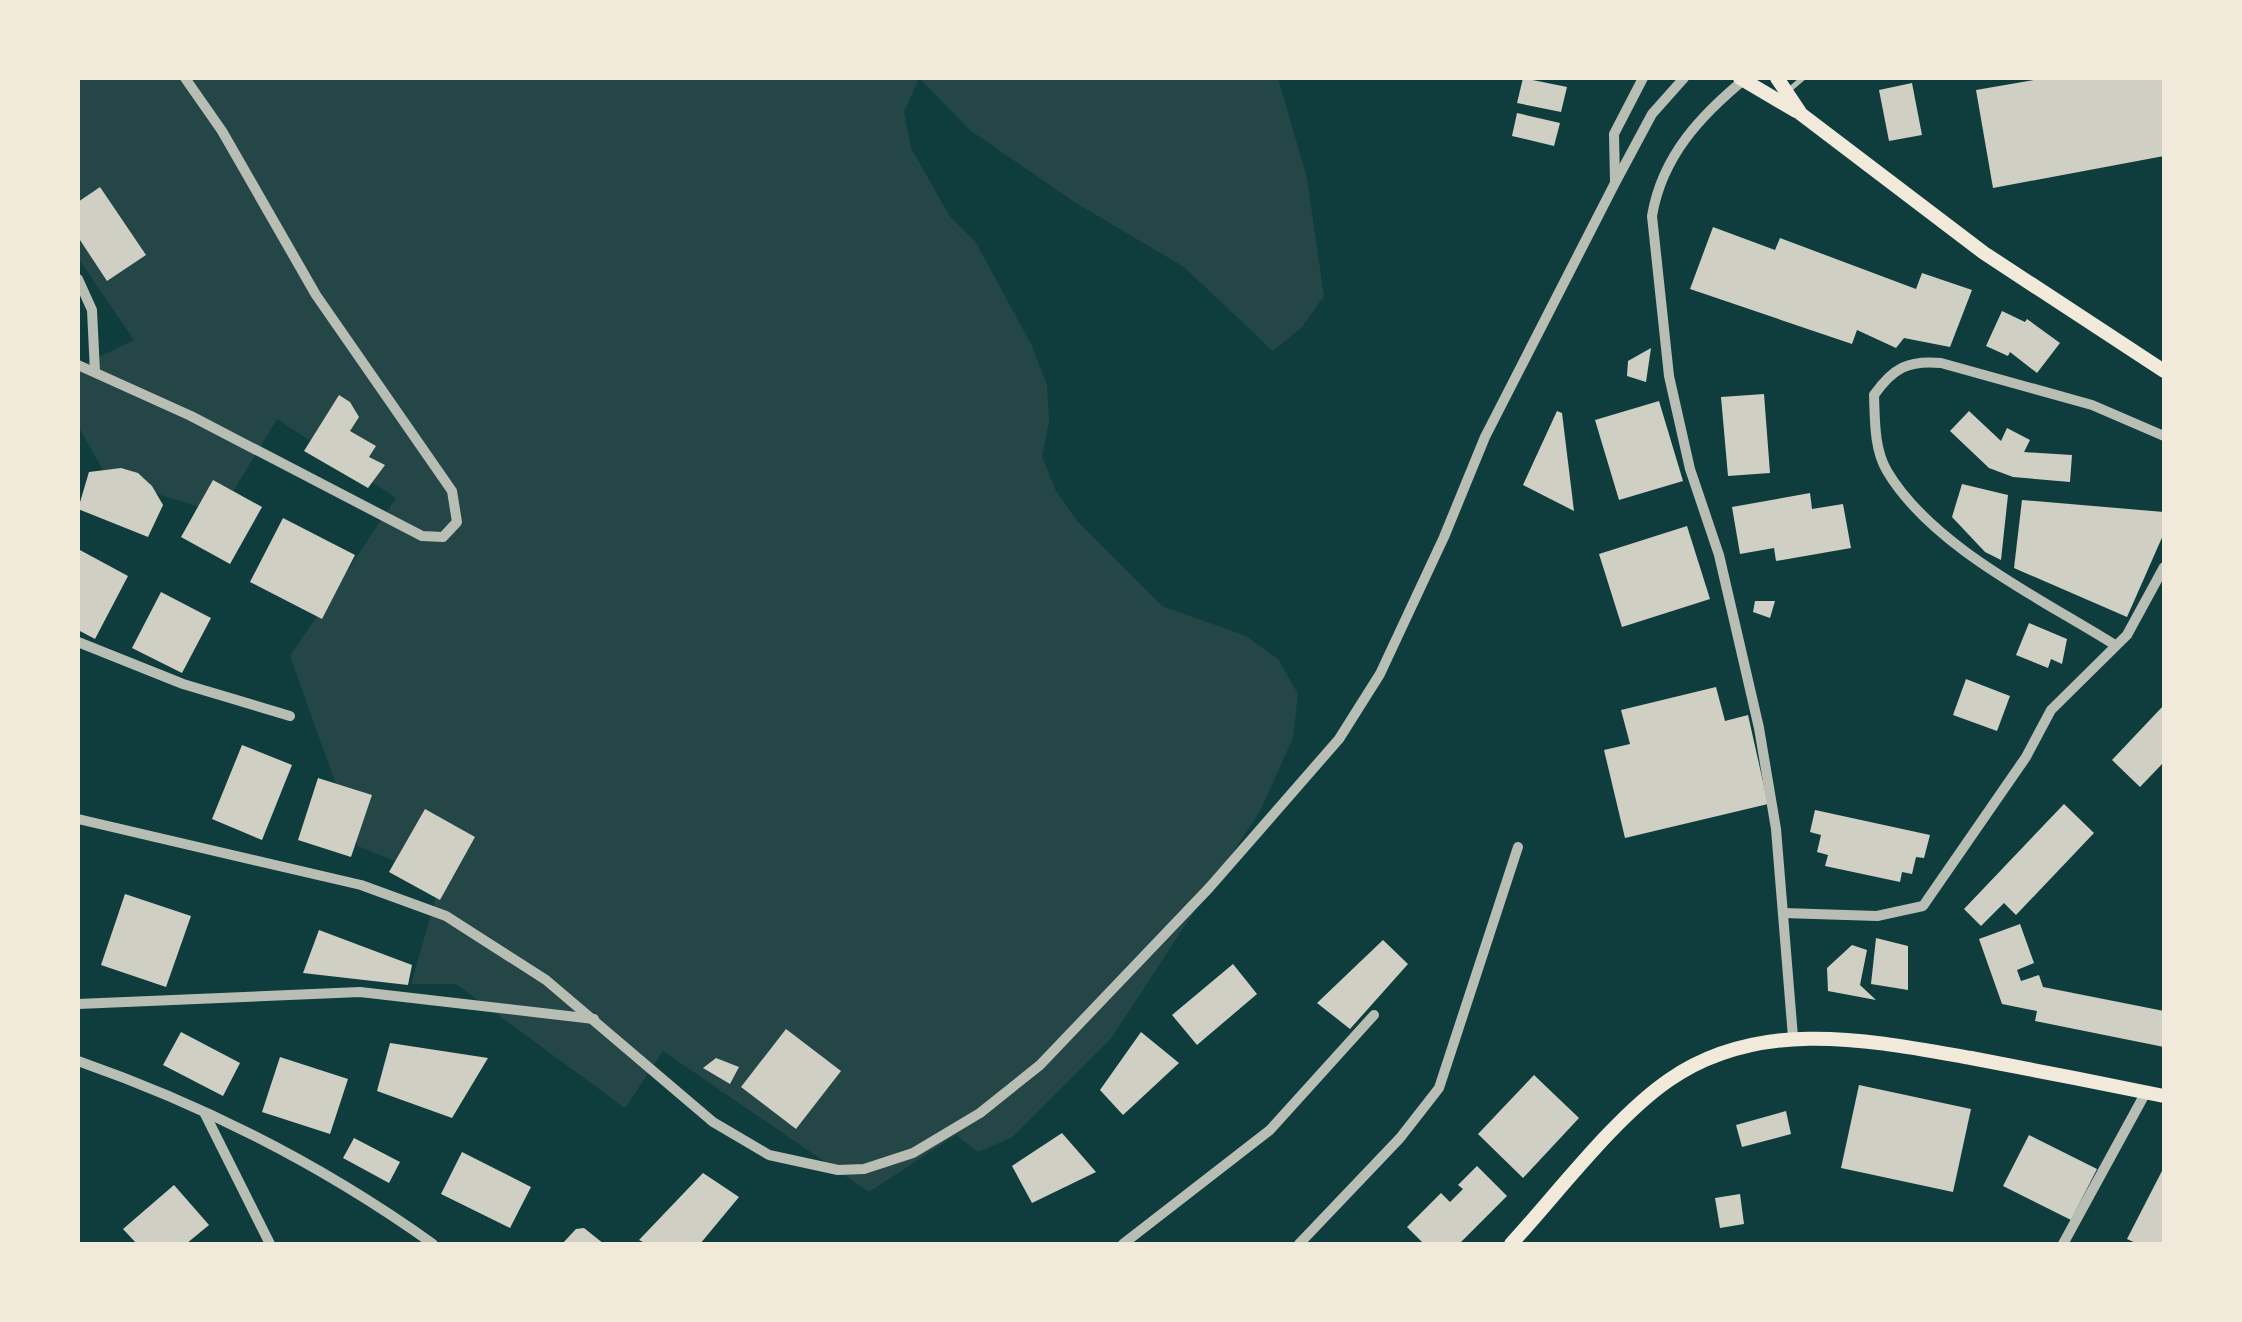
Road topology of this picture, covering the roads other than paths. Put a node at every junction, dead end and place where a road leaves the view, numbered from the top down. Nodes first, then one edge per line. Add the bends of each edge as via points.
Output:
1 (185, 78) edge
2 (1644, 78) edge
3 (1684, 78) edge
4 (1743, 78) edge
5 (1777, 78) edge
6 (1803, 78) edge
7 (1786, 92) junction
8 (1801, 114) junction
9 (1615, 184) junction
10 (78, 279) edge
11 (78, 365) edge
12 (2164, 371) edge
13 (95, 372) junction
14 (2164, 436) edge
15 (2164, 567) edge
16 (78, 642) edge
17 (2115, 646) junction
18 (290, 716) dead end
19 (78, 820) edge
20 (1518, 847) dead end
21 (1783, 913) junction
22 (78, 1004) edge
23 (1374, 1015) dead end
24 (596, 1019) junction
25 (1793, 1038) junction
26 (78, 1061) edge
27 (2146, 1092) junction
28 (2164, 1096) edge
29 (204, 1113) junction
30 (270, 1244) edge
31 (432, 1244) edge
32 (1124, 1244) edge
33 (1299, 1244) edge
34 (1511, 1244) edge
35 (2063, 1244) edge

1 - 13 street via 316,295 452,492 457,522 443,537 422,536
2 - 9 street via 1614,134
3 - 9 street via 1652,114
4 - 8 main road
4 - 21 street via 1677,148 1652,216 1669,376 1760,728
5 - 7 main road
6 - 7 lane
7 - 8 main road
8 - 12 main road via 1984,253
9 - 24 street via 1484,437 1404,625 1339,738 1220,876 1040,1065 980,1113 912,1153 838,1170 794,1164 746,1144
10 - 13 street via 92,310
11 - 13 street
14 - 17 street via 2092,405 1941,362 1917,360 1897,368 1874,395 1885,469 1906,496 1983,563
15 - 17 street
16 - 18 street
17 - 21 street via 2051,710 1923,906 1877,916
19 - 24 street via 361,885 446,916 492,941
20 - 33 street via 1439,1088
21 - 25 street
22 - 24 street via 360,992
23 - 32 street via 1270,1130
25 - 27 main road via 1841,1037 1930,1050
25 - 34 main road via 1736,1049 1668,1081
26 - 29 street
27 - 28 main road
27 - 35 street
29 - 30 street
29 - 31 street via 343,1183

